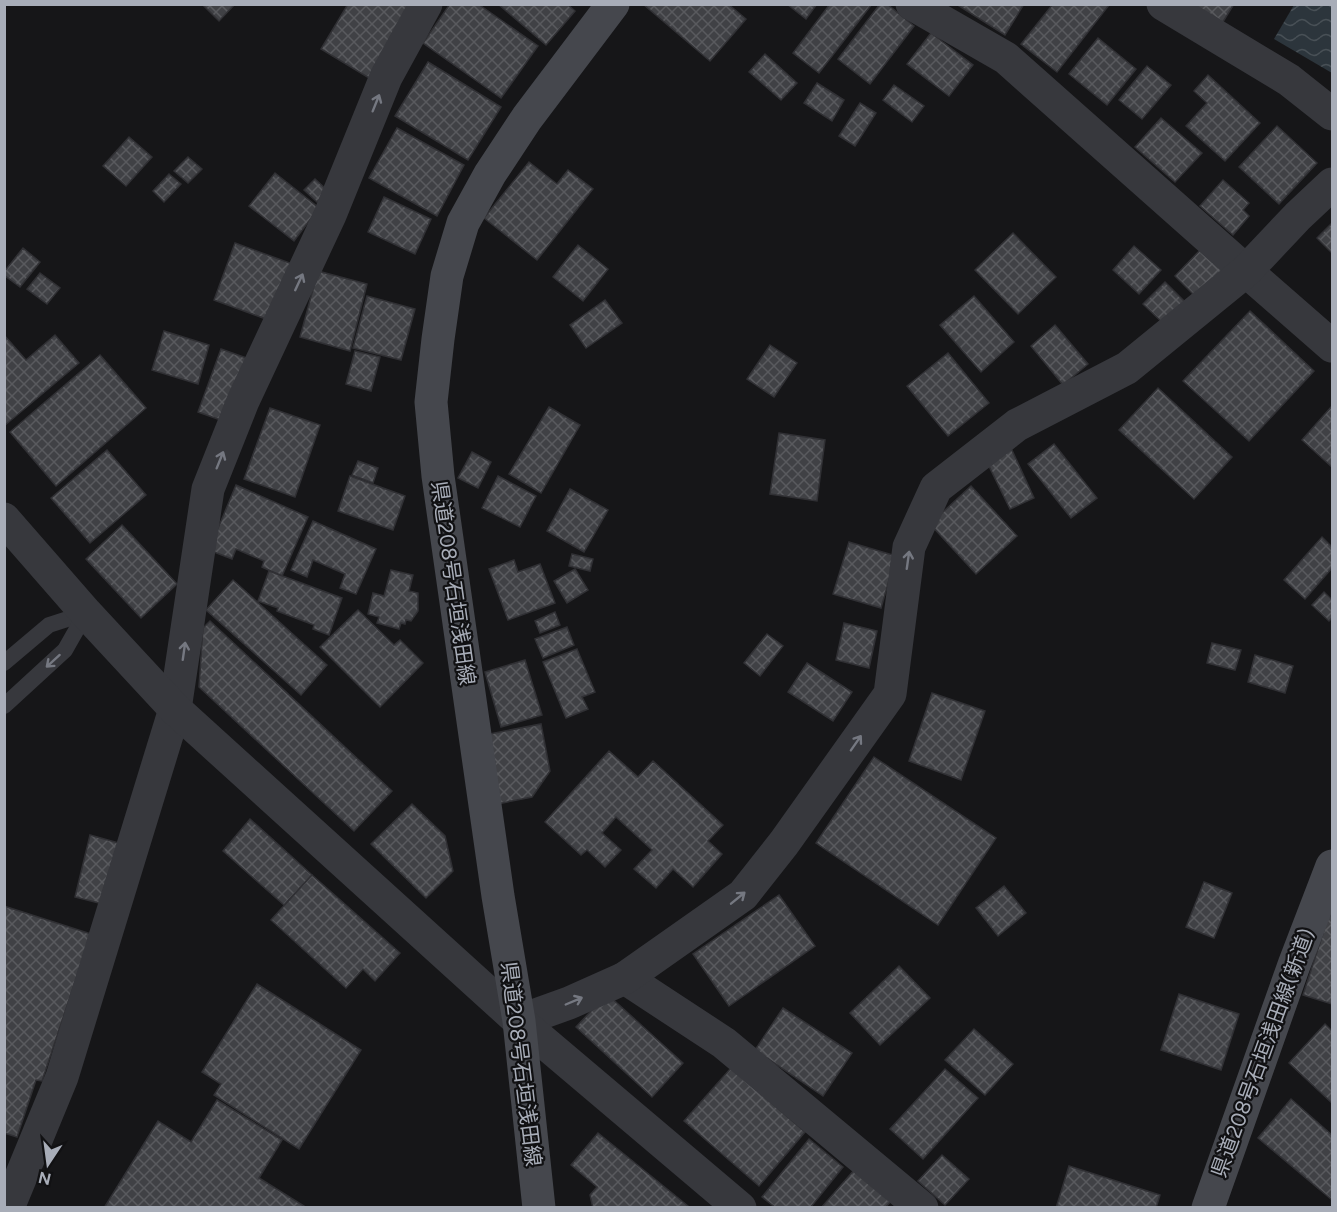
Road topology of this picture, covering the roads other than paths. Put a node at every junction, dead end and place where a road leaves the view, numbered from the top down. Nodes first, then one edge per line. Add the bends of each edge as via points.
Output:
1 (426, 4) edge
2 (613, 4) edge
3 (912, 4) edge
4 (1163, 4) edge
5 (1332, 114) edge
6 (1332, 184) edge
7 (1246, 271) junction
8 (1332, 346) edge
9 (4, 519) edge
10 (86, 613) junction
11 (4, 663) edge
12 (4, 706) edge
13 (175, 709) junction
14 (1332, 866) edge
15 (625, 978) junction
16 (519, 1021) junction
17 (8, 1208) edge
18 (539, 1208) edge
19 (740, 1208) edge
20 (922, 1208) edge
21 (1208, 1208) edge

13 -> 1 street via 208,489 243,401 330,215 386,77
2 - 16 main road, 県道208号石垣浅田線 via 526,118 462,223 447,276 431,402 438,476
3 - 7 street via 1006,58
4 - 5 street via 1289,80
6 - 7 street
7 - 8 street
15 -> 7 street via 743,895 890,694 909,547 936,488 1017,424 1127,368
9 - 10 street
10 - 11 lane via 49,625
10 -> 12 lane via 65,650
10 - 13 street
13 - 16 street
13 - 17 street via 62,1077
14 - 21 main road, 県道208号石垣浅田線(新道)
16 -> 15 street
15 - 20 street via 724,1043
16 - 18 main road, 県道208号石垣浅田線
16 - 19 street

